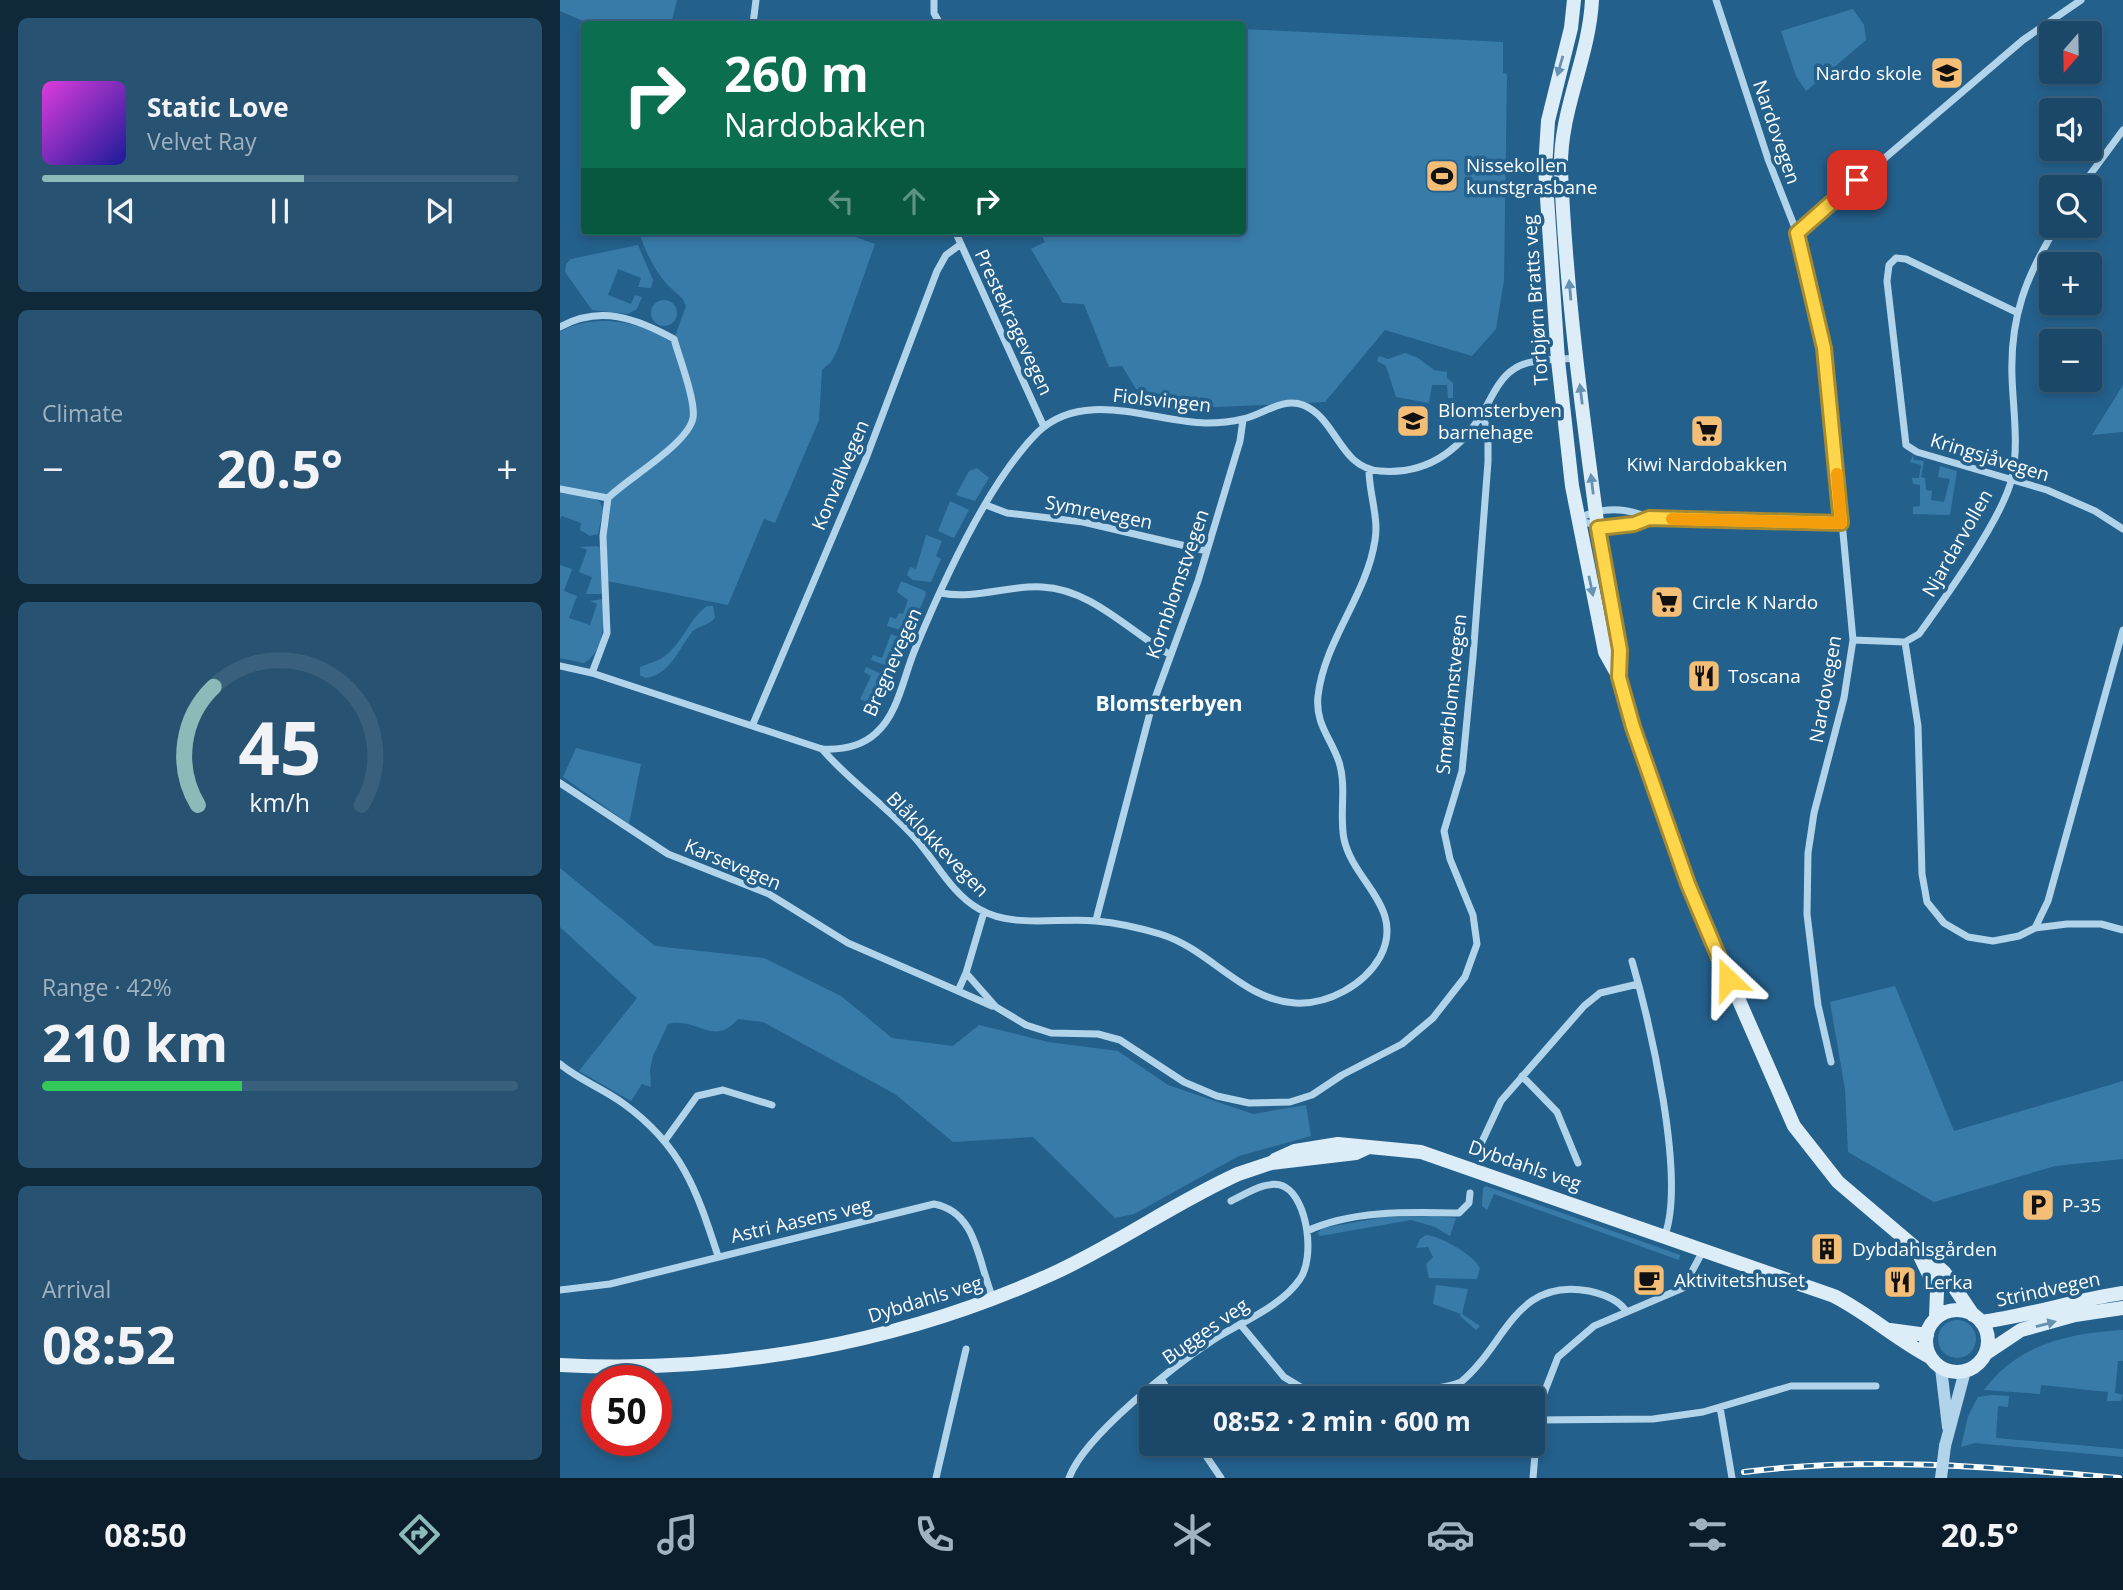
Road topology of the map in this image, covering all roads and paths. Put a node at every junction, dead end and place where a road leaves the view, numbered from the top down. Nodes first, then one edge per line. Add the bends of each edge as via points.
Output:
1 (756, 0) edge
2 (934, 0) edge
3 (1574, 0) edge
4 (1592, 0) edge
5 (1716, 0) edge
6 (2081, 0) edge
7 (753, 21) edge
8 (938, 21) edge
9 (2123, 130) edge
10 (2090, 175) edge
11 (1797, 233) junction
12 (957, 235) edge
13 (2049, 238) edge
14 (961, 244) junction
15 (2016, 312) junction
16 (560, 327) edge
17 (1577, 358) junction
18 (1558, 360) junction
19 (1481, 415) junction
20 (1243, 420) junction
21 (1044, 427) junction
22 (1369, 470) junction
23 (2011, 479) junction
24 (560, 489) edge
25 (608, 498) junction
26 (986, 505) junction
27 (1596, 510) junction
28 (1649, 518) junction
29 (1577, 519) junction
30 (1841, 523) junction
31 (1598, 528) junction
32 (2123, 529) edge
33 (1207, 551) junction
34 (941, 593) junction
35 (2123, 630) edge
36 (1853, 640) junction
37 (1905, 642) junction
38 (1169, 654) junction
39 (560, 666) edge
40 (592, 673) junction
41 (1619, 677) junction
42 (753, 724) junction
43 (822, 749) junction
44 (560, 783) edge
45 (984, 912) junction
46 (1096, 920) junction
47 (2035, 928) junction
48 (2123, 930) edge
49 (1632, 961) dead end
50 (966, 973) junction
51 (1638, 984) junction
52 (958, 991) junction
53 (996, 1007) junction
54 (1830, 1062) dead end
55 (560, 1063) edge
56 (1522, 1076) junction
57 (772, 1105) dead end
58 (666, 1139) junction
59 (1479, 1148) dead end
60 (1578, 1163) dead end
61 (1470, 1193) dead end
62 (1231, 1201) dead end
63 (1307, 1231) junction
64 (1665, 1235) junction
65 (1704, 1249) junction
66 (1919, 1254) junction
67 (718, 1256) junction
68 (560, 1290) edge
69 (2123, 1293) edge
70 (993, 1298) junction
71 (2123, 1308) edge
72 (1626, 1311) junction
73 (1936, 1318) junction
74 (1977, 1318) junction
75 (1240, 1324) junction
76 (1890, 1330) junction
77 (1927, 1335) junction
78 (966, 1349) dead end
79 (1985, 1354) junction
80 (1936, 1363) junction
81 (560, 1365) edge
82 (1965, 1371) junction
83 (1163, 1380) junction
84 (1166, 1386) edge
85 (1299, 1386) edge
86 (1451, 1386) edge
87 (1545, 1386) edge
88 (1876, 1386) dead end
89 (1720, 1407) junction
90 (1545, 1420) edge
91 (1948, 1427) junction
92 (1207, 1456) edge
93 (1534, 1456) edge
94 (936, 1478) edge
95 (1069, 1478) edge
96 (1221, 1478) edge
97 (1533, 1478) edge
98 (1732, 1478) edge
99 (1941, 1478) edge

1 - 7 street
2 - 8 street
3 -> 18 main road, Torbjørn Bratts veg via 1546,140
17 -> 4 main road, Torbjørn Bratts veg via 1561,155 1566,110 1588,34
5 - 11 street, Nardovegen
6 - 11 street via 2023,40
9 - 10 street
11 - 30 street, Nardovegen via 1824,348
12 - 14 street, Prestekragevegen
13 - 15 street, Njardarvollen via 2034,262
14 - 21 street, Prestekragevegen
14 - 42 street, Konvallvegen via 937,271 865,461
15 - 23 street, Njardarvollen
15 - 23 street, Kringsjåvegen via 1906,259 1896,258 1889,265 1906,445
16 - 25 street via 590,314 613,316 674,339 693,419 675,443
17 - 18 street
27 -> 17 main road, Torbjørn Bratts veg
18 - 19 street via 1512,370
18 - 29 main road, Torbjørn Bratts veg
19 - 22 street via 1460,444 1431,464 1404,471
19 - 53 street, Smørblomstvegen via 1488,429 1488,462 1472,670 1462,771 1444,831 1473,915 1477,944 1470,967 1444,1006 1402,1044 1312,1095 1268,1104 1232,1100 1198,1088 1121,1040 1039,1030
20 - 21 street, Fiolsvingen via 1205,423 1103,409 1064,416
20 - 22 street, Fiolsvingen via 1287,403 1304,405 1322,420 1348,456
20 - 33 street, Kornblomstvegen
21 - 26 street, Bregnevegen
22 - 46 street, Blåklokkevegen via 1376,540 1329,658 1319,688 1318,711 1342,773 1346,847 1385,911 1387,929 1379,957 1340,993 1317,1002 1287,1002 1252,991 1184,943
23 - 32 street, Kringsjåvegen via 2073,500
23 - 37 street, Njardarvollen via 1945,598 1919,634
24 - 25 street
25 - 40 street via 603,536 607,633
26 - 33 street, Symrevegen via 1007,513 1083,522
26 - 34 street, Bregnevegen
27 - 28 street via 1636,512
27 - 29 street
27 - 31 main road, Torbjørn Bratts veg
28 - 30 street
28 - 31 street
29 - 31 street
29 -> 41 main road, Torbjørn Bratts veg via 1605,652
30 - 36 street, Nardovegen
31 - 41 main road, Torbjørn Bratts veg via 1620,650
33 - 38 street, Kornblomstvegen
34 - 38 street via 1026,587 1066,591
34 - 43 street, Bregnevegen via 882,726 854,746
35 - 47 street via 2048,901
36 - 37 street
36 - 54 street, Nardovegen via 1808,853 1807,914
37 - 47 street via 1918,726 1922,874 1927,902 1944,923 1968,937 1993,941
38 - 46 street, Kornblomstvegen
39 - 40 street, Bregnevegen
40 - 42 street, Bregnevegen
41 - 66 main road, Torbjørn Bratts veg via 1688,884 1783,1106 1831,1175
42 - 43 street, Bregnevegen
43 - 45 street, Blåklokkevegen via 916,839 966,900
44 - 52 street, Karsevegen via 668,855 769,894 848,943
45 - 46 street, Blåklokkevegen via 1028,920
45 - 50 street
47 - 48 street via 2080,923
49 - 51 street
50 - 52 street
50 - 53 street, Smørblomstvegen
51 - 56 street, Dybdahls veg via 1593,998
51 - 64 street via 1672,1163 1673,1202
52 - 53 street, Smørblomstvegen
55 - 58 street via 621,1101
56 - 59 street, Dybdahls veg via 1501,1101
56 - 60 street, Dybdahls veg via 1557,1112
57 - 58 street via 723,1090 697,1096
58 - 67 street via 694,1186
61 - 63 street via 1469,1203 1459,1213 1381,1214
62 - 63 street, Bugges veg via 1271,1184 1281,1185 1295,1195
63 - 75 street, Bugges veg via 1310,1255 1301,1279
64 - 65 main road, Dybdahls veg
64 - 70 main road, Dybdahls veg via 1442,1157 1369,1147 1356,1153 1271,1163 1221,1181 1101,1250
65 - 72 street via 1683,1288
65 - 76 main road, Dybdahls veg via 1834,1296
66 - 73 main road, Torbjørn Bratts veg via 1937,1291
66 - 74 main road, Torbjørn Bratts veg via 1944,1272
67 - 68 street, Astri Aasens veg via 610,1284
67 - 70 street, Astri Aasens veg via 933,1204 955,1212 969,1226
69 - 74 main road, Strindvegen via 2017,1318
70 - 81 main road, Dybdahls veg via 891,1331 781,1354 682,1365
79 -> 71 main road, Strindvegen via 2021,1330
72 - 86 street via 1616,1300 1593,1292 1565,1289 1543,1294 1526,1304 1461,1382
72 - 87 street via 1583,1333 1558,1357
73 - 74 main road via 1953,1311
73 - 77 main road
74 - 79 main road via 1987,1336
75 - 83 street, Bugges veg
75 - 85 street via 1284,1377
76 - 77 main road, Dybdahls veg
76 - 80 main road, Dybdahls veg via 1895,1338
77 - 80 main road
78 - 94 street
79 - 82 main road
80 - 82 main road
80 - 91 street
82 - 91 street
83 - 84 street
83 - 95 street, Bugges veg via 1107,1427 1075,1464
88 - 89 street via 1790,1386
89 - 90 street via 1653,1419
89 - 98 street
91 - 99 street, bridge
92 - 96 street
93 - 97 street

